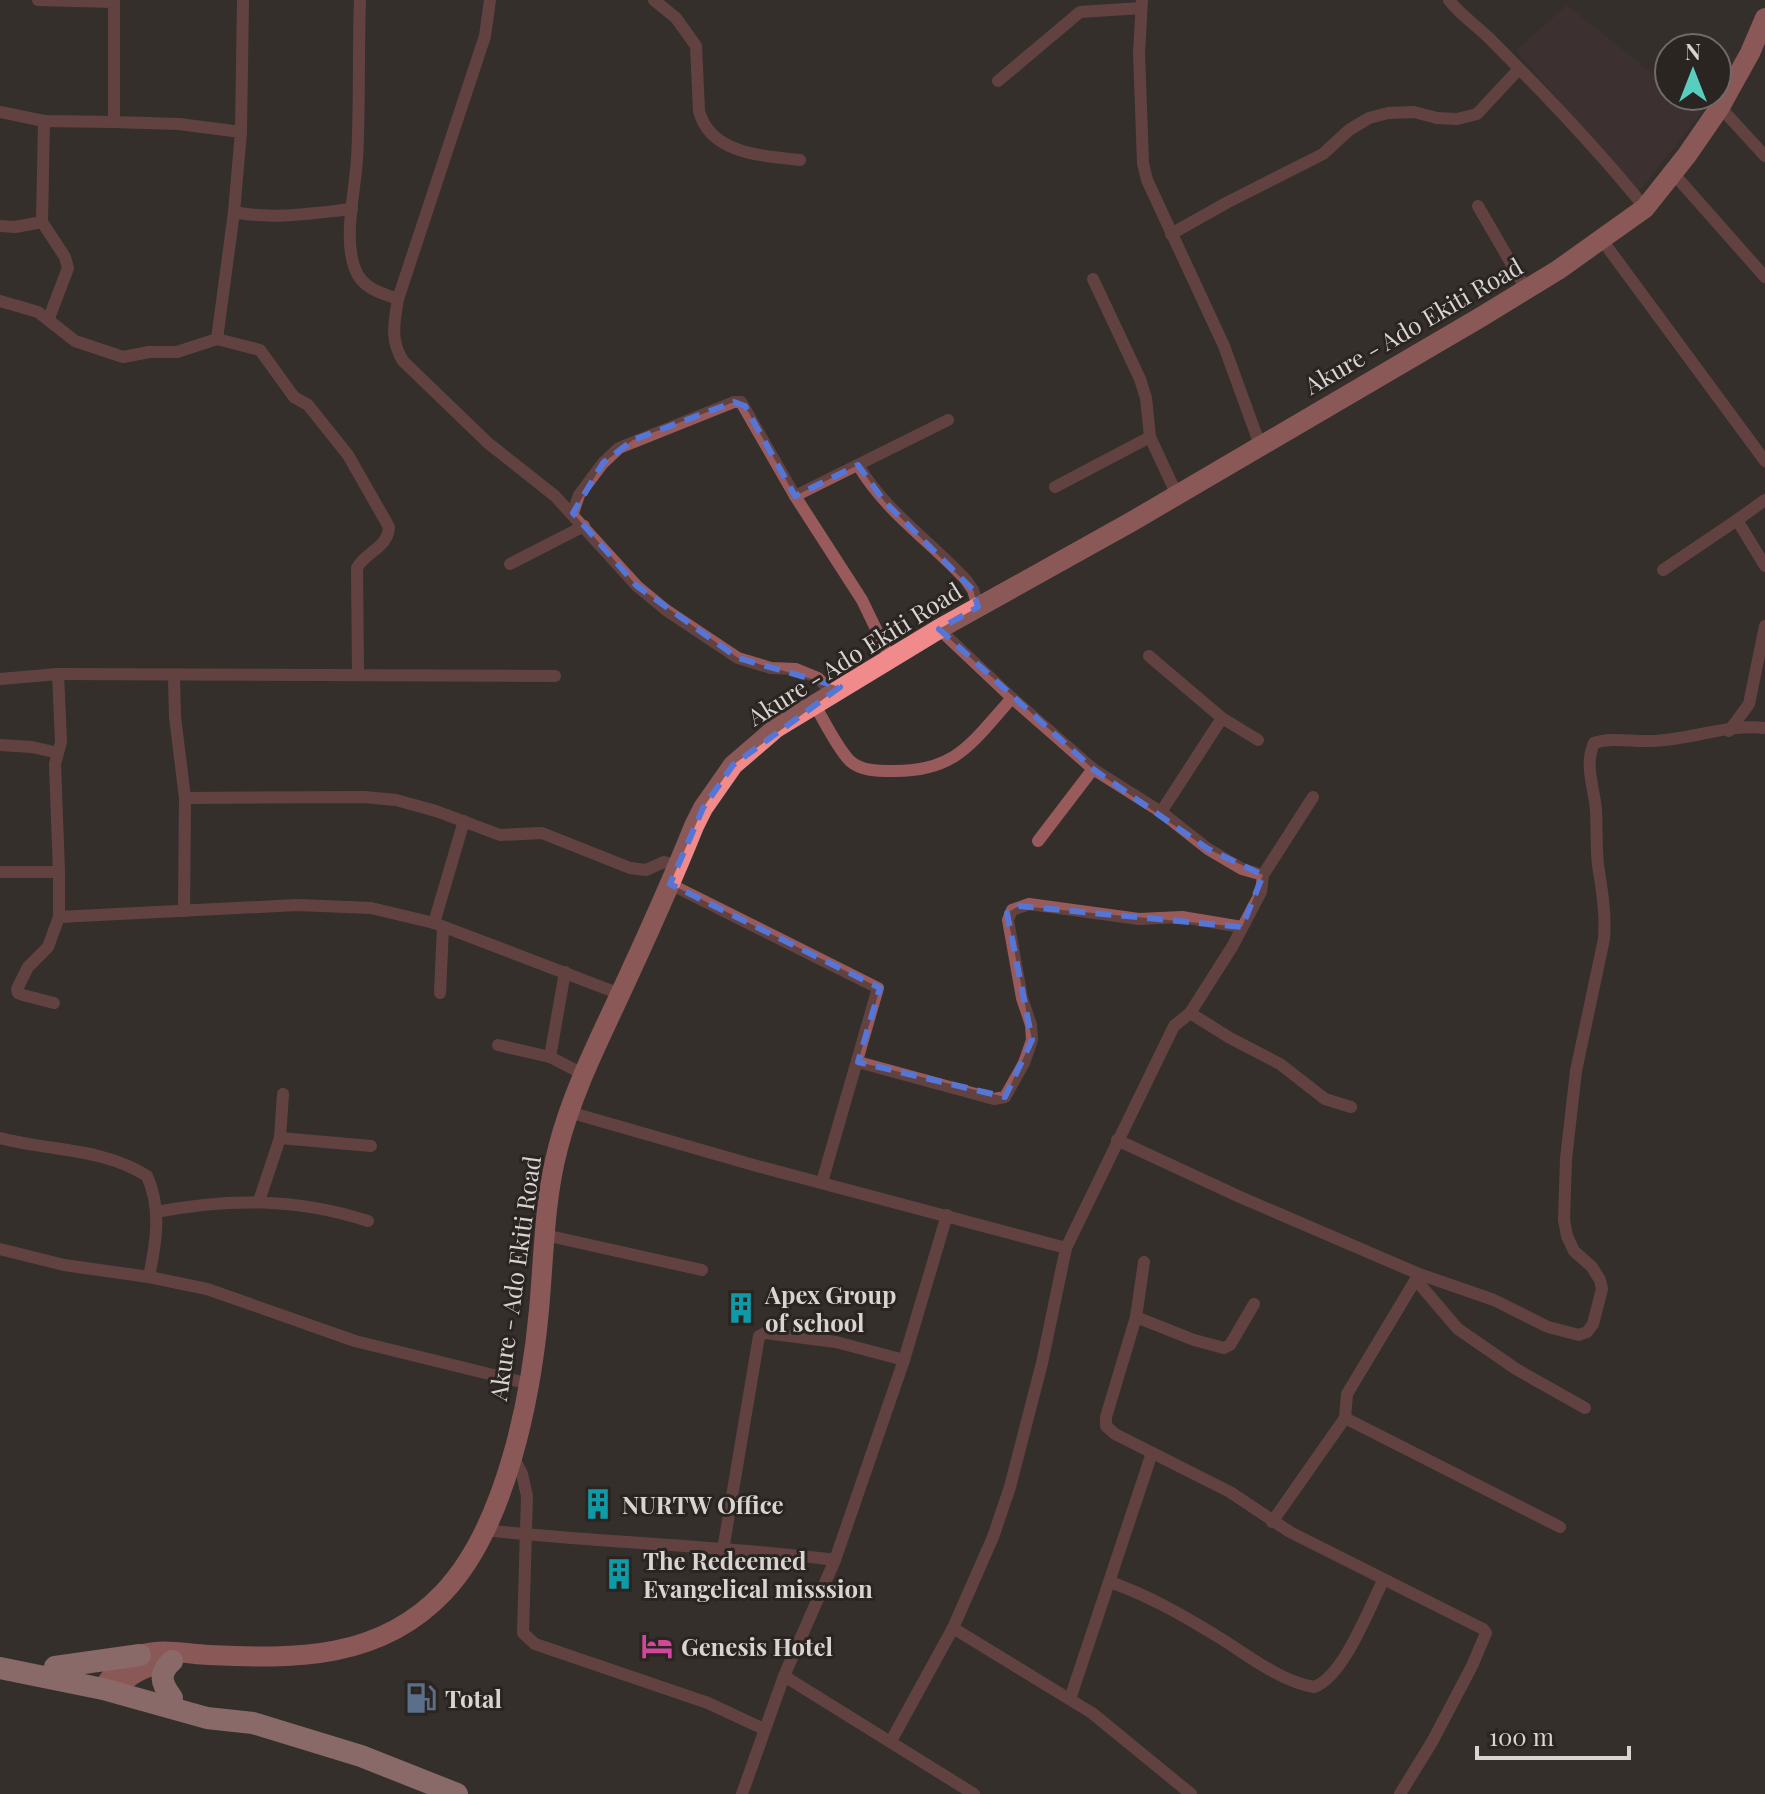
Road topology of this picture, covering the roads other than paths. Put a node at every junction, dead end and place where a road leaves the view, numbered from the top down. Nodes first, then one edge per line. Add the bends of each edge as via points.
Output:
1 (38, 0) edge
2 (243, 0) edge
3 (360, 0) edge
4 (490, 0) edge
5 (654, 0) edge
6 (1449, 0) edge
7 (114, 1) edge
8 (1142, 4) edge
9 (1765, 18) edge
10 (1518, 70) junction
11 (998, 81) dead end
12 (1733, 84) edge
13 (0, 112) edge
14 (1716, 112) edge
15 (1725, 112) edge
16 (44, 121) junction
17 (114, 122) junction
18 (241, 132) junction
19 (1765, 156) edge
20 (800, 160) dead end
21 (1673, 173) junction
22 (1478, 206) dead end
23 (1645, 208) junction
24 (352, 209) junction
25 (234, 212) junction
26 (42, 222) junction
27 (0, 226) edge
28 (1171, 234) junction
29 (1602, 240) junction
30 (1765, 277) edge
31 (1093, 279) dead end
32 (1526, 289) junction
33 (398, 299) junction
34 (0, 301) edge
35 (49, 318) junction
36 (217, 339) junction
37 (948, 420) dead end
38 (1150, 437) junction
39 (1260, 445) junction
40 (1765, 461) edge
41 (858, 465) junction
42 (1055, 487) dead end
43 (1177, 495) junction
44 (795, 496) junction
45 (1765, 500) edge
46 (573, 513) junction
47 (1737, 520) junction
48 (584, 526) junction
49 (510, 564) dead end
50 (1765, 566) edge
51 (1663, 570) dead end
52 (978, 607) junction
53 (1765, 626) edge
54 (939, 629) junction
55 (1149, 656) dead end
56 (890, 658) junction
57 (58, 674) junction
58 (358, 675) junction
59 (174, 676) junction
60 (555, 676) dead end
61 (0, 679) edge
62 (832, 692) junction
63 (1012, 698) junction
64 (814, 704) junction
65 (1222, 718) junction
66 (1765, 728) edge
67 (1729, 731) junction
68 (1258, 740) dead end
69 (0, 745) edge
70 (58, 753) junction
71 (1093, 769) junction
72 (1313, 797) dead end
73 (185, 798) junction
74 (1161, 812) junction
75 (464, 821) junction
76 (1038, 841) dead end
77 (0, 872) edge
78 (59, 872) junction
79 (674, 875) junction
80 (1263, 875) junction
81 (184, 911) junction
82 (59, 917) junction
83 (438, 925) junction
84 (1242, 927) junction
85 (565, 972) junction
86 (440, 993) dead end
87 (620, 994) junction
88 (54, 1003) dead end
89 (1190, 1013) junction
90 (498, 1045) dead end
91 (550, 1057) junction
92 (858, 1062) junction
93 (583, 1074) junction
94 (283, 1094) dead end
95 (1351, 1107) dead end
96 (569, 1112) junction
97 (0, 1138) edge
98 (280, 1138) junction
99 (1117, 1140) junction
100 (371, 1146) dead end
101 (822, 1182) junction
102 (259, 1201) junction
103 (156, 1212) junction
104 (947, 1215) junction
105 (368, 1221) dead end
106 (545, 1235) junction
107 (1066, 1248) junction
108 (0, 1249) edge
109 (1144, 1262) dead end
110 (702, 1270) dead end
111 (149, 1277) junction
112 (1418, 1277) junction
113 (1254, 1304) dead end
114 (1136, 1317) junction
115 (904, 1360) junction
116 (530, 1384) junction
117 (1585, 1408) dead end
118 (1345, 1418) junction
119 (1152, 1453) junction
120 (512, 1454) junction
121 (1272, 1522) junction
122 (1560, 1527) dead end
123 (484, 1530) junction
124 (526, 1535) junction
125 (723, 1550) junction
126 (835, 1560) junction
127 (1383, 1581) junction
128 (1110, 1582) junction
129 (953, 1628) junction
130 (140, 1655) junction
131 (197, 1655) junction
132 (0, 1656) edge
133 (172, 1661) junction
134 (55, 1667) junction
135 (0, 1668) edge
136 (784, 1676) junction
137 (112, 1686) junction
138 (172, 1698) junction
139 (1070, 1699) junction
140 (226, 1718) junction
141 (764, 1729) junction
142 (891, 1741) junction
143 (457, 1794) edge
144 (742, 1794) edge
145 (974, 1794) edge
146 (1191, 1794) edge
147 (1400, 1794) edge

1 - 7 street
2 - 18 street
3 - 24 street
4 - 33 street via 485,36
5 - 20 street via 676,18 696,46 699,111 712,134 741,151
6 - 10 street
7 - 17 street
8 - 11 street via 1080,12
8 - 28 street via 1143,163
9 - 12 main road, Akure - Ado Ekiti Road
10 - 23 street via 1599,151
10 - 28 street via 1477,114 1457,119 1414,112 1369,118 1323,154
13 - 16 street
14 - 21 main road, Akure - Ado Ekiti Road
15 - 19 street
16 - 17 street
16 - 26 street
17 - 18 street
18 - 25 street
21 - 23 main road, Akure - Ado Ekiti Road
21 - 30 street
22 - 32 street
23 - 29 main road, Akure - Ado Ekiti Road
24 - 25 street via 299,215
24 - 33 street via 355,270 373,290
25 - 36 street
26 - 27 street
26 - 35 street via 68,268
28 - 39 street via 1224,346
29 - 32 main road, Akure - Ado Ekiti Road
29 - 40 street
31 - 38 street via 1140,379
32 - 39 main road, Akure - Ado Ekiti Road
33 - 46 street via 392,333 403,361 488,443
34 - 35 street
35 - 36 street via 75,341 123,357 177,352
36 - 58 street via 260,350 294,397 308,405 348,455 389,527 385,542 357,568
37 - 41 street
38 - 42 street
38 - 43 street
39 - 43 main road, Akure - Ado Ekiti Road
41 - 44 street
41 - 52 street via 884,501 966,580
43 - 52 main road, Akure - Ado Ekiti Road
44 - 46 street via 745,406 734,402 619,448 579,495
44 - 56 street via 862,600
45 - 47 street
46 - 48 street
47 - 50 street
47 - 51 street
48 - 49 street
48 - 62 street via 637,586 703,636 738,658 818,678
52 - 54 main road, Akure - Ado Ekiti Road
53 - 67 street via 1749,704
54 - 56 main road, Akure - Ado Ekiti Road
54 - 63 street
55 - 65 street
56 - 62 main road, Akure - Ado Ekiti Road
57 - 59 street
57 - 61 street
57 - 70 street
58 - 59 street
58 - 60 street
59 - 73 street
62 - 64 main road, Akure - Ado Ekiti Road
63 - 64 street via 970,746 928,769 907,771 864,769 850,761
63 - 71 street
64 - 79 main road, Akure - Ado Ekiti Road via 733,765 703,808
65 - 68 street
65 - 74 street
66 - 67 street
67 - 112 street via 1655,742 1604,740 1594,743 1589,754 1606,917 1569,1117 1564,1220 1574,1251 1600,1280 1593,1324 1579,1335 1564,1333 1494,1300
69 - 70 street
70 - 78 street
71 - 74 street
71 - 76 street
72 - 80 street
73 - 75 street via 364,797 396,800
73 - 81 street
74 - 80 street via 1208,849
75 - 79 street via 500,835 542,833 641,870 664,862
75 - 83 street
77 - 78 street
78 - 82 street
79 - 87 main road, Akure - Ado Ekiti Road
79 - 92 street via 878,988
80 - 84 street via 1261,892
81 - 82 street
81 - 83 street via 343,906
82 - 88 street via 48,947 28,967 17,989
83 - 85 street
83 - 86 street
84 - 89 street
84 - 92 street via 1182,917 1139,919 1019,906 1008,920 1032,1040 1005,1097 994,1099
85 - 87 street
85 - 91 street
87 - 93 main road, Akure - Ado Ekiti Road
89 - 95 street via 1280,1064 1325,1099
89 - 99 street via 1174,1026
90 - 91 street
91 - 93 street
92 - 101 street
93 - 96 main road, Akure - Ado Ekiti Road
94 - 98 street
96 - 101 street
96 - 106 main road, Akure - Ado Ekiti Road via 557,1150
97 - 103 street via 85,1151 135,1168 147,1176
98 - 100 street
98 - 102 street
99 - 107 street
99 - 112 street
101 - 104 street
102 - 103 street via 202,1203
102 - 105 street
103 - 111 street
104 - 107 street
104 - 115 street
106 - 110 street
106 - 116 main road, Akure - Ado Ekiti Road
107 - 129 street via 1010,1487
108 - 111 street
109 - 114 street
111 - 116 street via 235,1297 355,1341
112 - 117 street via 1458,1329
112 - 118 street via 1347,1394
113 - 114 street via 1224,1348
114 - 119 street via 1106,1426
115 - 125 street via 836,1342 759,1336
115 - 126 street
116 - 120 main road, Akure - Ado Ekiti Road
118 - 121 street
118 - 122 street
119 - 121 street via 1230,1492
119 - 128 street
120 - 123 main road, Akure - Ado Ekiti Road
120 - 124 street via 527,1496
121 - 127 street
123 - 124 street
123 - 131 main road, Akure - Ado Ekiti Road via 455,1580 433,1603 373,1640 295,1657
124 - 125 street
124 - 141 street via 523,1633 535,1644 708,1703
125 - 126 street
126 - 136 street
127 - 128 street via 1331,1677 1314,1687 1300,1685 1164,1604
127 - 147 street via 1486,1633
128 - 139 street
129 - 139 street
129 - 142 street
130 - 131 main road, Akure - Ado Ekiti Road
130 - 134 highway
130 - 137 main road via 124,1663
131 - 133 main road
132 - 134 highway
133 - 137 main road via 144,1668
133 - 138 highway via 162,1680
134 - 137 highway
135 - 137 highway
136 - 141 street
136 - 142 street
137 - 138 highway
137 - 140 highway via 207,1718
138 - 140 highway
139 - 146 street
140 - 143 highway via 361,1756
141 - 144 street
142 - 145 street

